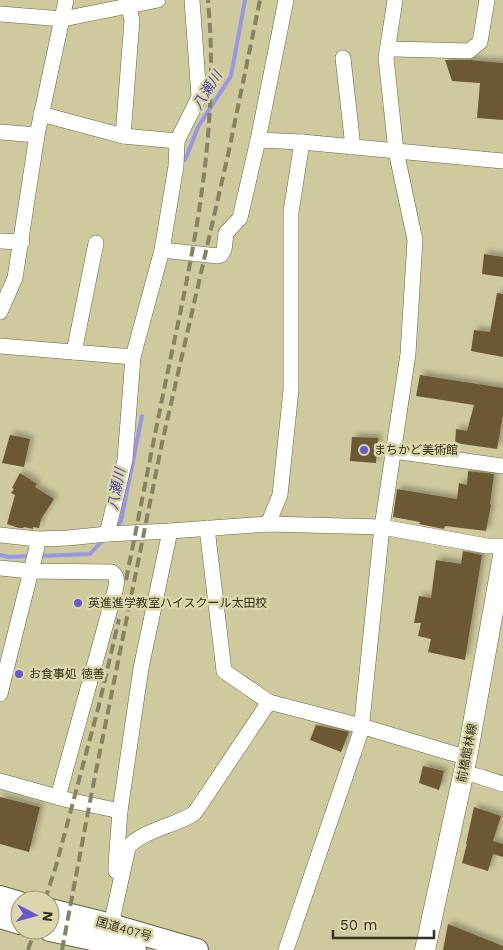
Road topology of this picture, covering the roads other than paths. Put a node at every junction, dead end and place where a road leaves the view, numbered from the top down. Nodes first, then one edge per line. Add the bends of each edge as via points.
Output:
1 (66, 0) edge
2 (158, 0) edge
3 (192, 0) edge
4 (286, 0) edge
5 (395, 0) edge
6 (486, 0) edge
7 (127, 3) edge
8 (0, 14) edge
9 (63, 19) junction
10 (388, 46) junction
11 (343, 58) dead end
12 (41, 114) junction
13 (0, 132) edge
14 (37, 134) junction
15 (123, 136) junction
16 (258, 140) junction
17 (177, 141) junction
18 (302, 142) junction
19 (350, 147) junction
20 (396, 152) junction
21 (503, 162) edge
22 (0, 241) edge
23 (22, 242) junction
24 (96, 243) dead end
25 (162, 250) junction
26 (0, 312) edge
27 (0, 346) edge
28 (74, 352) junction
29 (133, 357) junction
30 (393, 451) junction
31 (503, 466) edge
32 (268, 524) junction
33 (382, 527) junction
34 (207, 528) junction
35 (170, 531) junction
36 (107, 534) junction
37 (0, 535) edge
38 (37, 543) junction
39 (503, 546) edge
40 (503, 556) edge
41 (0, 568) edge
42 (31, 568) junction
43 (0, 694) edge
44 (269, 702) junction
45 (361, 726) junction
46 (465, 765) junction
47 (0, 781) edge
48 (503, 784) edge
49 (58, 797) junction
50 (120, 811) junction
51 (122, 873) junction
52 (60, 915) edge
53 (60, 931) edge
54 (104, 938) edge
55 (135, 950) edge
56 (197, 950) edge
57 (286, 950) edge
58 (425, 950) edge

1 - 9 street
2 - 7 street
3 - 17 street via 199,97
4 - 16 street
5 - 10 street
6 - 10 street via 480,42 469,51 395,49
7 - 9 street
7 - 15 street via 132,20
8 - 9 street
9 - 12 street
10 - 20 street via 386,58
11 - 19 street via 352,138
12 - 14 street
12 - 15 street
13 - 14 street
14 - 23 street
15 - 17 street
16 - 18 street
16 - 25 street via 240,218 226,232 221,255
17 - 25 street
18 - 19 street
18 - 32 street via 291,212 290,390 280,495
19 - 20 street
20 - 21 street
20 - 30 street via 415,240 408,354
22 - 23 street
23 - 26 street via 15,278
24 - 28 street
25 - 29 street
27 - 28 street
28 - 29 street
29 - 36 street via 125,460
30 - 31 street
30 - 33 street
32 - 33 street
32 - 34 street
33 - 39 street
33 - 45 street
34 - 35 street
34 - 44 street via 224,671
35 - 36 street
35 - 50 street via 142,668
36 - 38 street
37 - 38 street
38 - 42 street
40 - 46 main road, 前橋館林線
41 - 42 street
42 - 43 street
42 - 49 street via 112,572 117,580
44 - 45 street
44 - 51 street via 192,815 131,843
45 - 46 street via 450,753
45 - 57 street
46 - 48 street via 478,776
46 - 58 main road, 前橋館林線
47 - 49 street
49 - 50 street
50 - 51 street via 116,870
51 - 54 street
52 - 54 highway, 国道407号
53 - 54 highway, 国道407号
54 - 55 highway, 国道407号
54 - 56 highway, 国道407号

